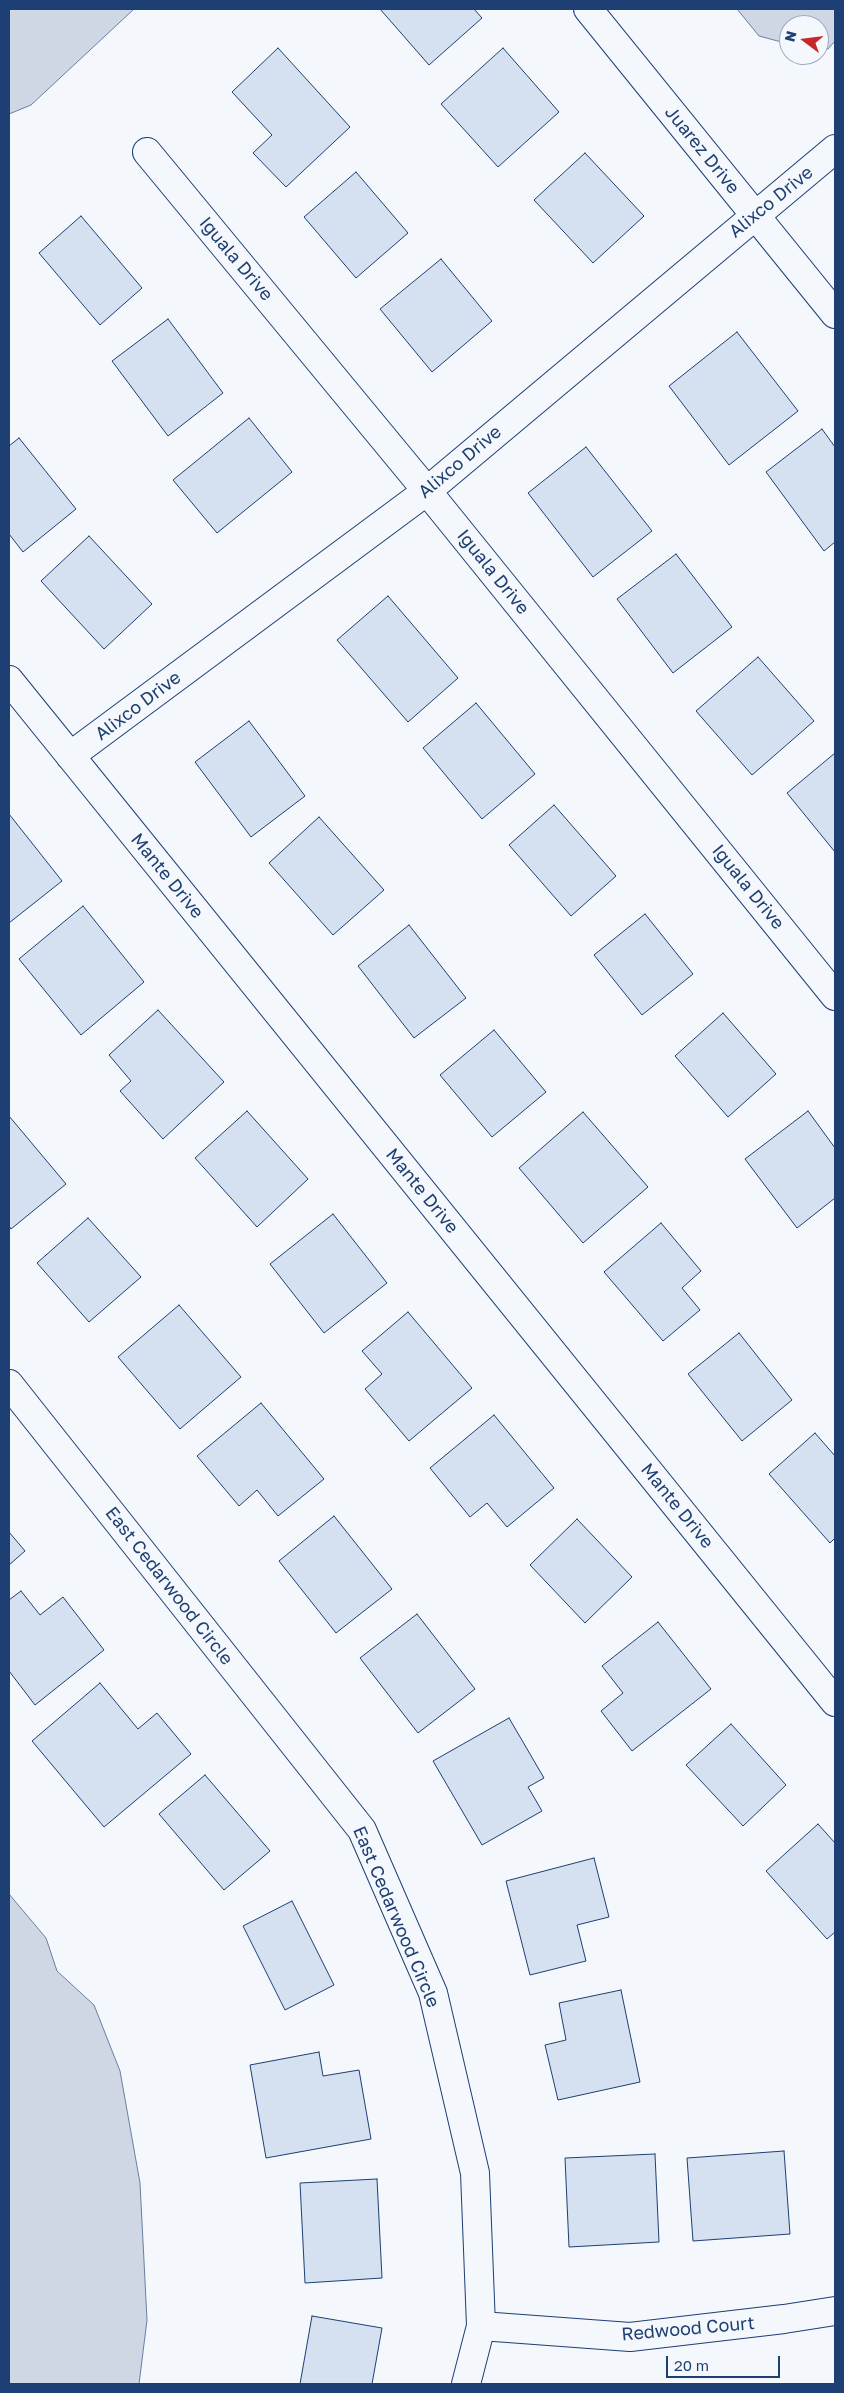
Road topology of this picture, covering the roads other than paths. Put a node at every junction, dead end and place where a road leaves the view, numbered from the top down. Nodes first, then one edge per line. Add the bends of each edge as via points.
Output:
1 (588, 9) edge
2 (835, 149) edge
3 (147, 152) dead end
4 (754, 214) junction
5 (835, 314) edge
6 (427, 491) junction
7 (9, 680) edge
8 (70, 756) junction
9 (835, 996) edge
10 (9, 1384) edge
11 (835, 1702) edge
12 (835, 2311) edge
13 (480, 2326) junction
14 (466, 2384) edge

1 - 4 street, Juarez Drive
2 - 4 street, Alixco Drive
3 - 6 street, Iguala Drive
4 - 5 street, Juarez Drive
4 - 6 street, Alixco Drive
6 - 8 street, Alixco Drive
6 - 9 street, Iguala Drive
7 - 8 street, Mante Drive
8 - 11 street, Mante Drive
10 - 13 street, East Cedarwood Circle via 362,1830 433,1994 475,2173
12 - 13 street, Redwood Court via 630,2337
13 - 14 street, East Cedarwood Circle

